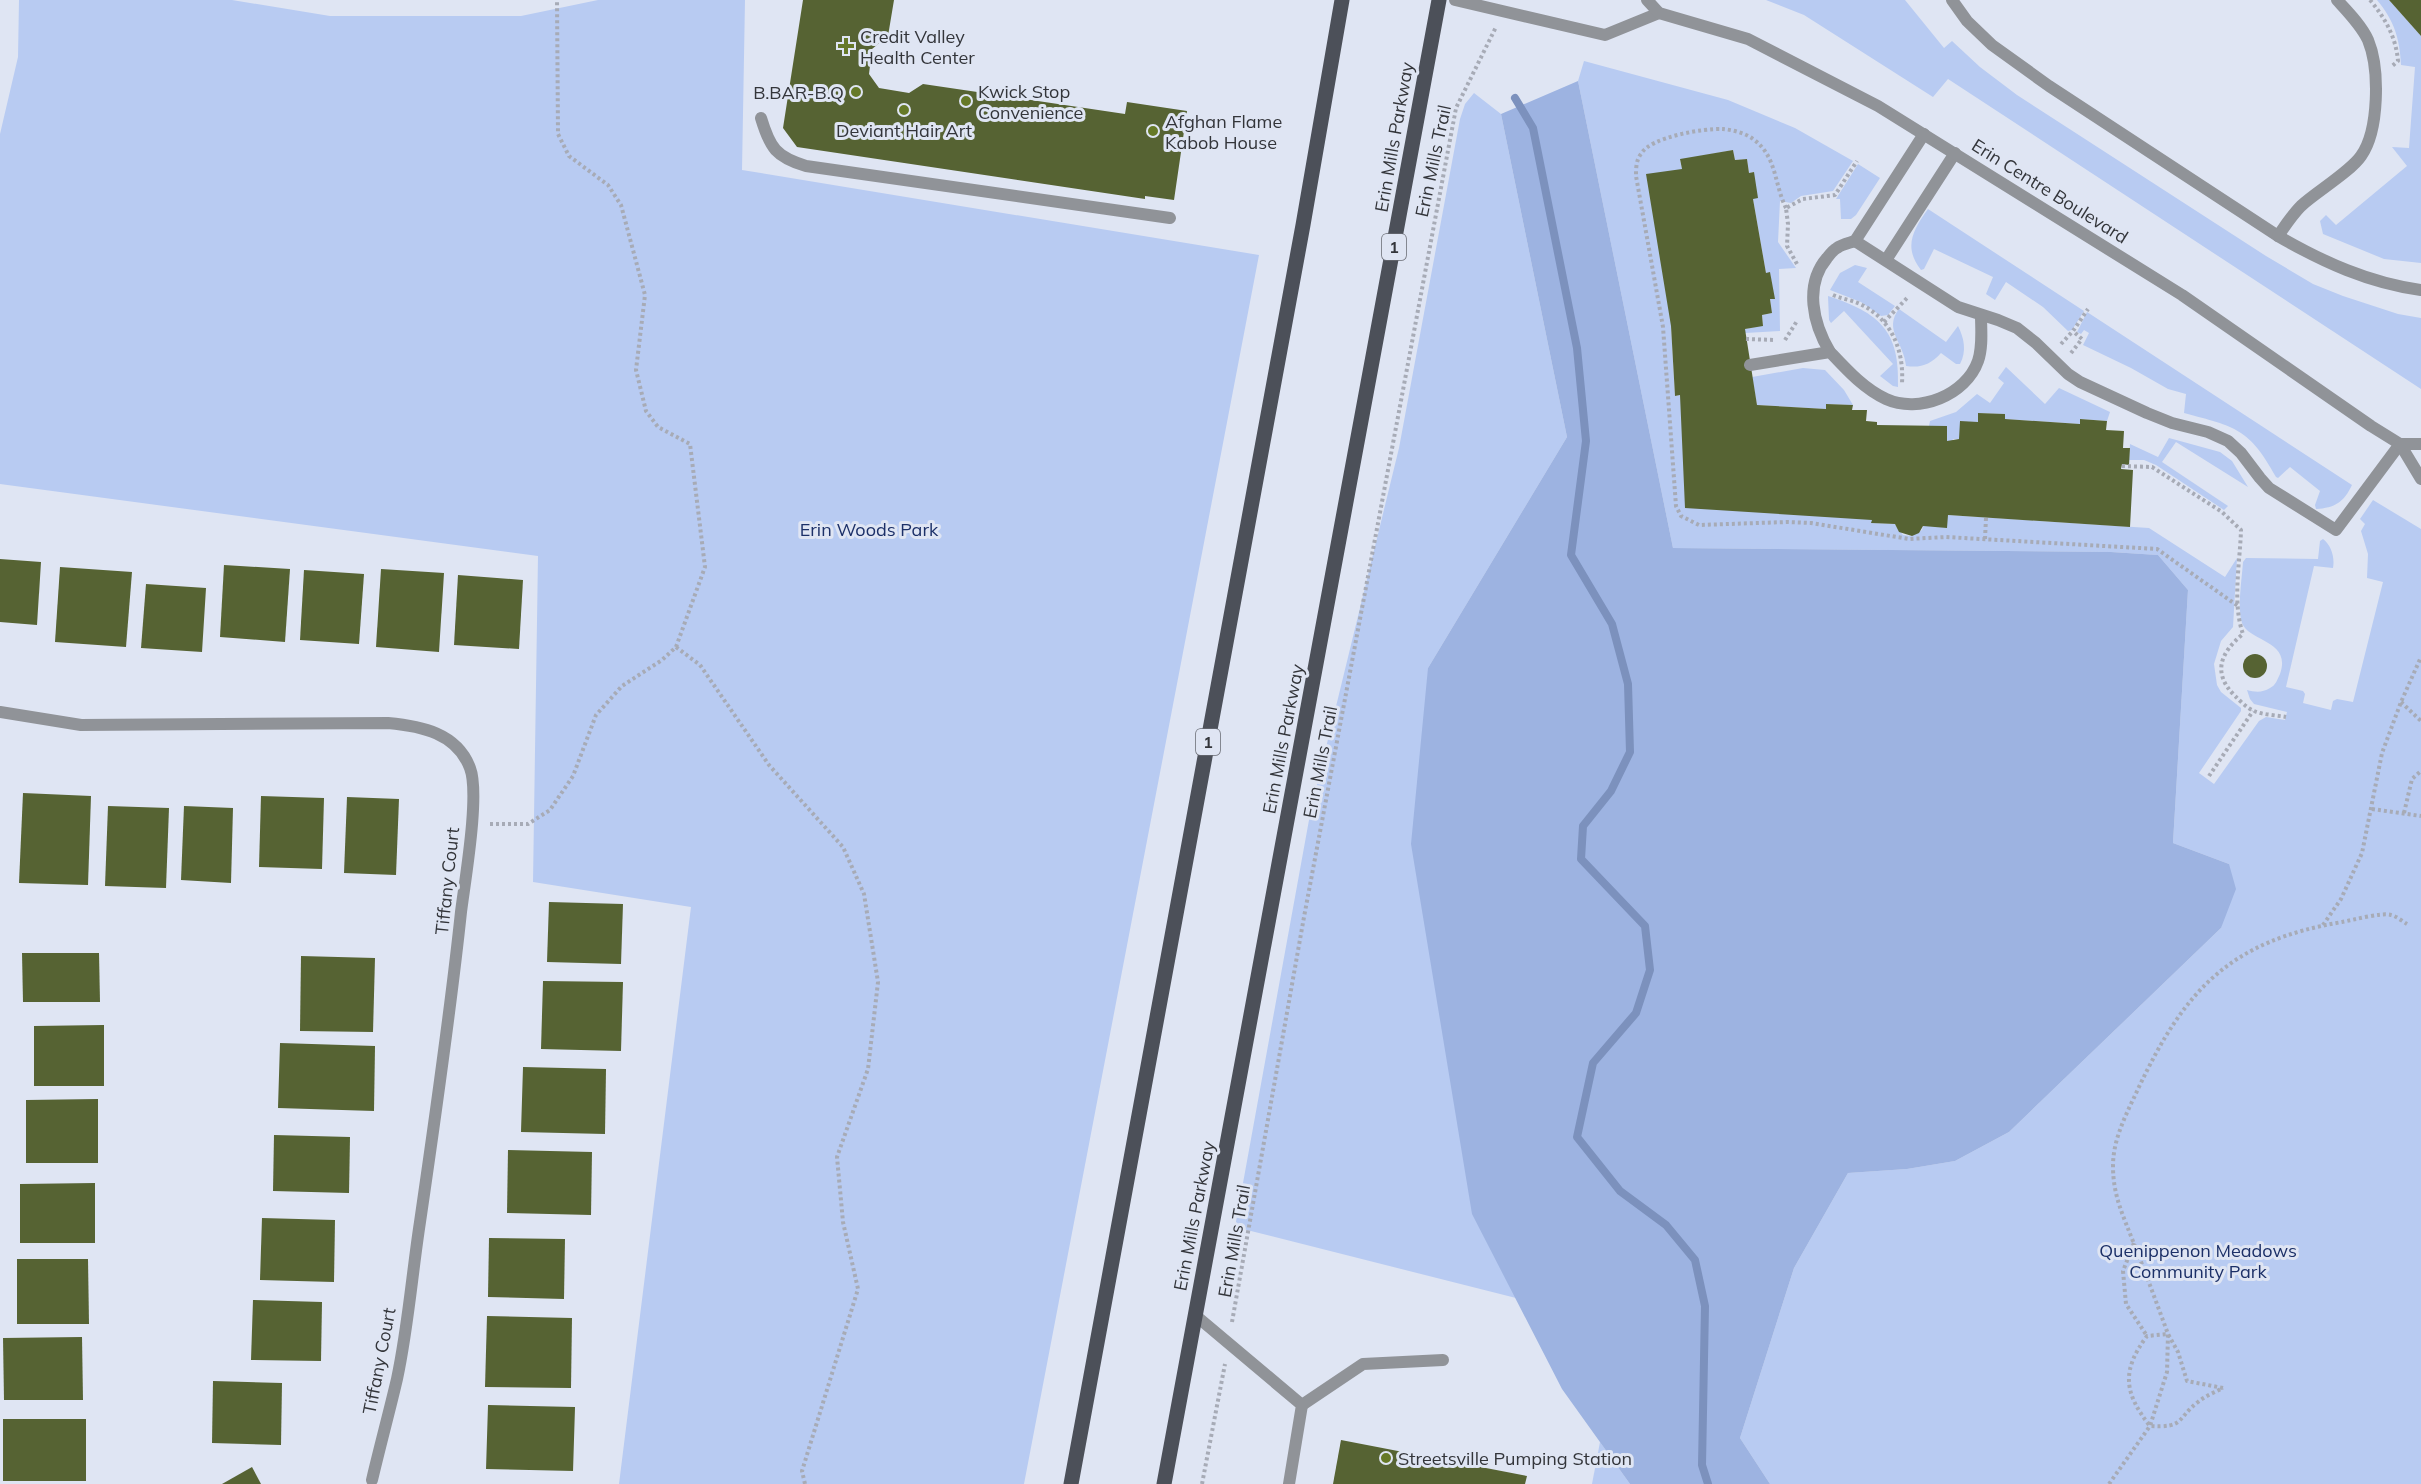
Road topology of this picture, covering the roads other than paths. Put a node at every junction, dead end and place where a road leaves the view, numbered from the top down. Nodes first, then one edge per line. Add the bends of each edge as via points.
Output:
1 (1342, 0) edge
2 (1439, 0) edge
3 (1455, 0) edge
4 (1647, 0) edge
5 (1952, 0) edge
6 (2337, 0) edge
7 (1659, 13) junction
8 (761, 118) dead end
9 (1924, 134) junction
10 (1954, 153) junction
11 (1170, 218) dead end
12 (2278, 236) junction
13 (1855, 241) junction
14 (1886, 260) junction
15 (2421, 290) edge
16 (1981, 315) junction
17 (1830, 352) junction
18 (1750, 365) dead end
19 (2400, 444) junction
20 (2421, 444) edge
21 (2421, 479) edge
22 (0, 712) edge
23 (1196, 1315) junction
24 (1443, 1360) dead end
25 (1302, 1405) junction
26 (372, 1480) dead end
27 (1071, 1484) edge
28 (1164, 1484) edge
29 (1289, 1484) edge

1 - 27 main road, 1
2 - 23 main road, Erin Mills Parkway / 1
3 - 7 street via 1605,36
4 - 7 street
5 - 12 street via 1992,45
6 - 12 street via 2359,25 2372,51 2374,123 2360,158 2299,208
7 - 9 street, Erin Centre Boulevard via 1748,39
8 - 11 street via 767,139 785,159 806,166
9 - 10 street, Erin Centre Boulevard
9 - 13 street
10 - 14 street
10 - 19 street, Erin Centre Boulevard via 2182,295
12 - 15 street via 2356,275
13 - 14 street
13 - 17 street via 1835,248 1815,280 1816,324
14 - 16 street via 1958,307
16 - 17 street via 1979,360 1970,378 1950,394 1918,404 1887,399 1870,389
16 - 19 street via 2017,328 2080,382 2172,423 2228,441 2270,488 2336,530
17 - 18 street
19 - 20 street
19 - 21 street, Erin Centre Boulevard
22 - 26 street, Tiffany Court via 81,725 413,725 435,731 453,743 471,769 472,824 449,1016 398,1376
23 - 25 street
23 - 28 main road, Erin Mills Parkway / 1
24 - 25 street via 1363,1364
25 - 29 street

